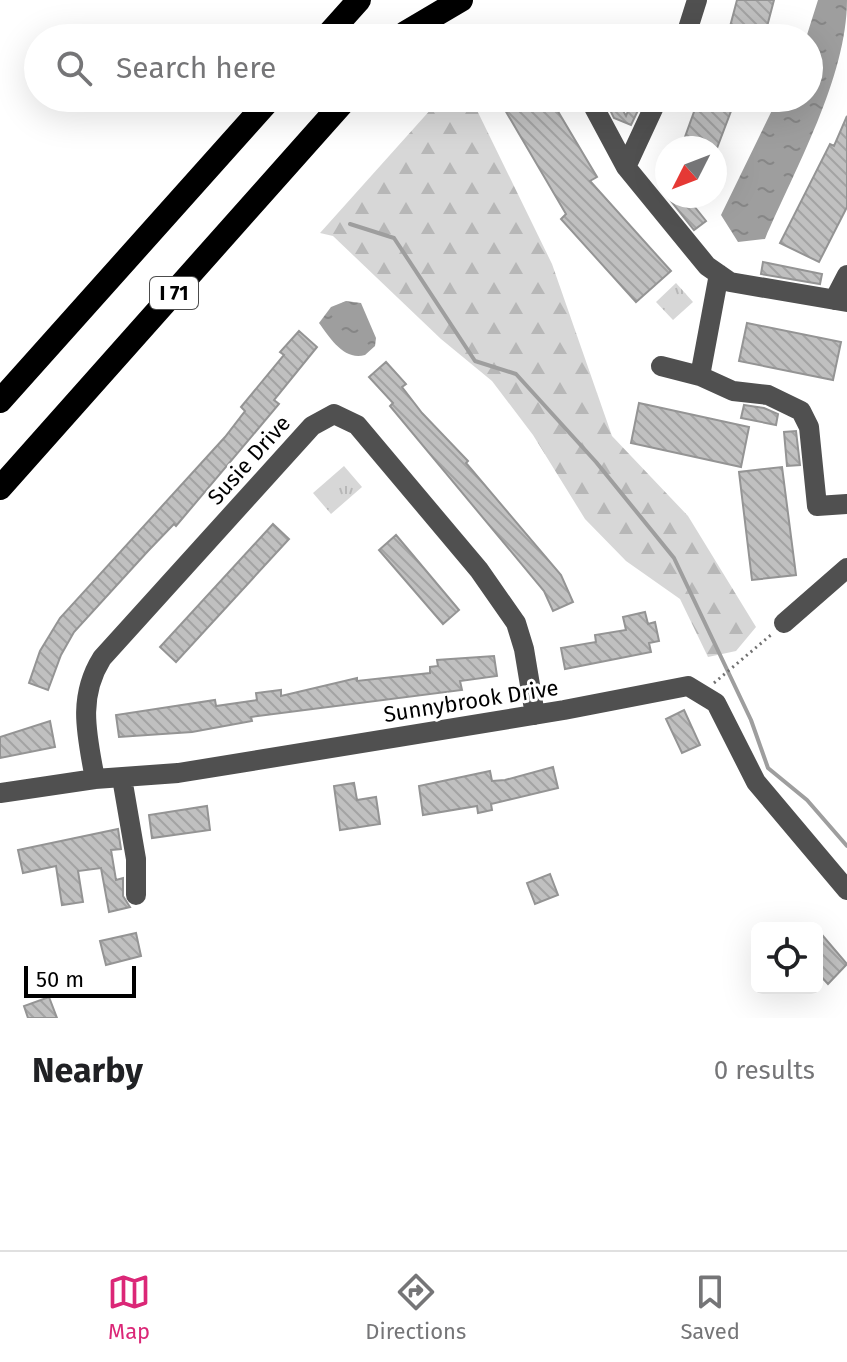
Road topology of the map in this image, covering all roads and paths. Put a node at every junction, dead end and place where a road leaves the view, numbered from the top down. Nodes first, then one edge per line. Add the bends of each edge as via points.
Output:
1 (345, 0) edge
2 (359, 0) edge
3 (435, 0) edge
4 (461, 0) edge
5 (697, 0) edge
6 (326, 24) edge
7 (338, 24) edge
8 (414, 24) edge
9 (422, 24) edge
10 (689, 24) edge
11 (257, 112) edge
12 (335, 112) edge
13 (597, 112) edge
14 (652, 112) edge
15 (626, 167) junction
16 (719, 274) junction
17 (847, 275) edge
18 (841, 301) edge
19 (661, 366) dead end
20 (700, 376) junction
21 (0, 401) edge
22 (0, 488) edge
23 (847, 504) edge
24 (847, 568) edge
25 (784, 623) joint
26 (722, 676) dead end
27 (535, 715) junction
28 (122, 778) junction
29 (95, 779) junction
30 (0, 793) edge
31 (847, 890) edge
32 (136, 895) dead end

1 - 6 highway
2 - 7 highway
3 - 8 highway
4 - 9 highway
5 - 10 street
11 - 21 highway, I 71
12 - 22 highway, I 71
13 - 15 street
14 - 15 street
15 - 16 street
16 - 18 street via 730,282
16 - 20 street
17 - 18 street
19 - 20 street
20 - 23 street via 733,391 768,395 801,411 809,427 817,506
24 - 25 street
25 - 26 path
27 - 28 street, Sunnybrook Drive
27 - 29 street, Susie Drive via 516,623 479,570 357,425 334,414 312,426 102,658 91,675 84,719
27 - 31 street, Sunnybrook Drive via 676,686 704,692 716,703 762,791
28 - 29 street, Sunnybrook Drive
28 - 32 street via 136,859
29 - 30 street, Sunnybrook Drive

